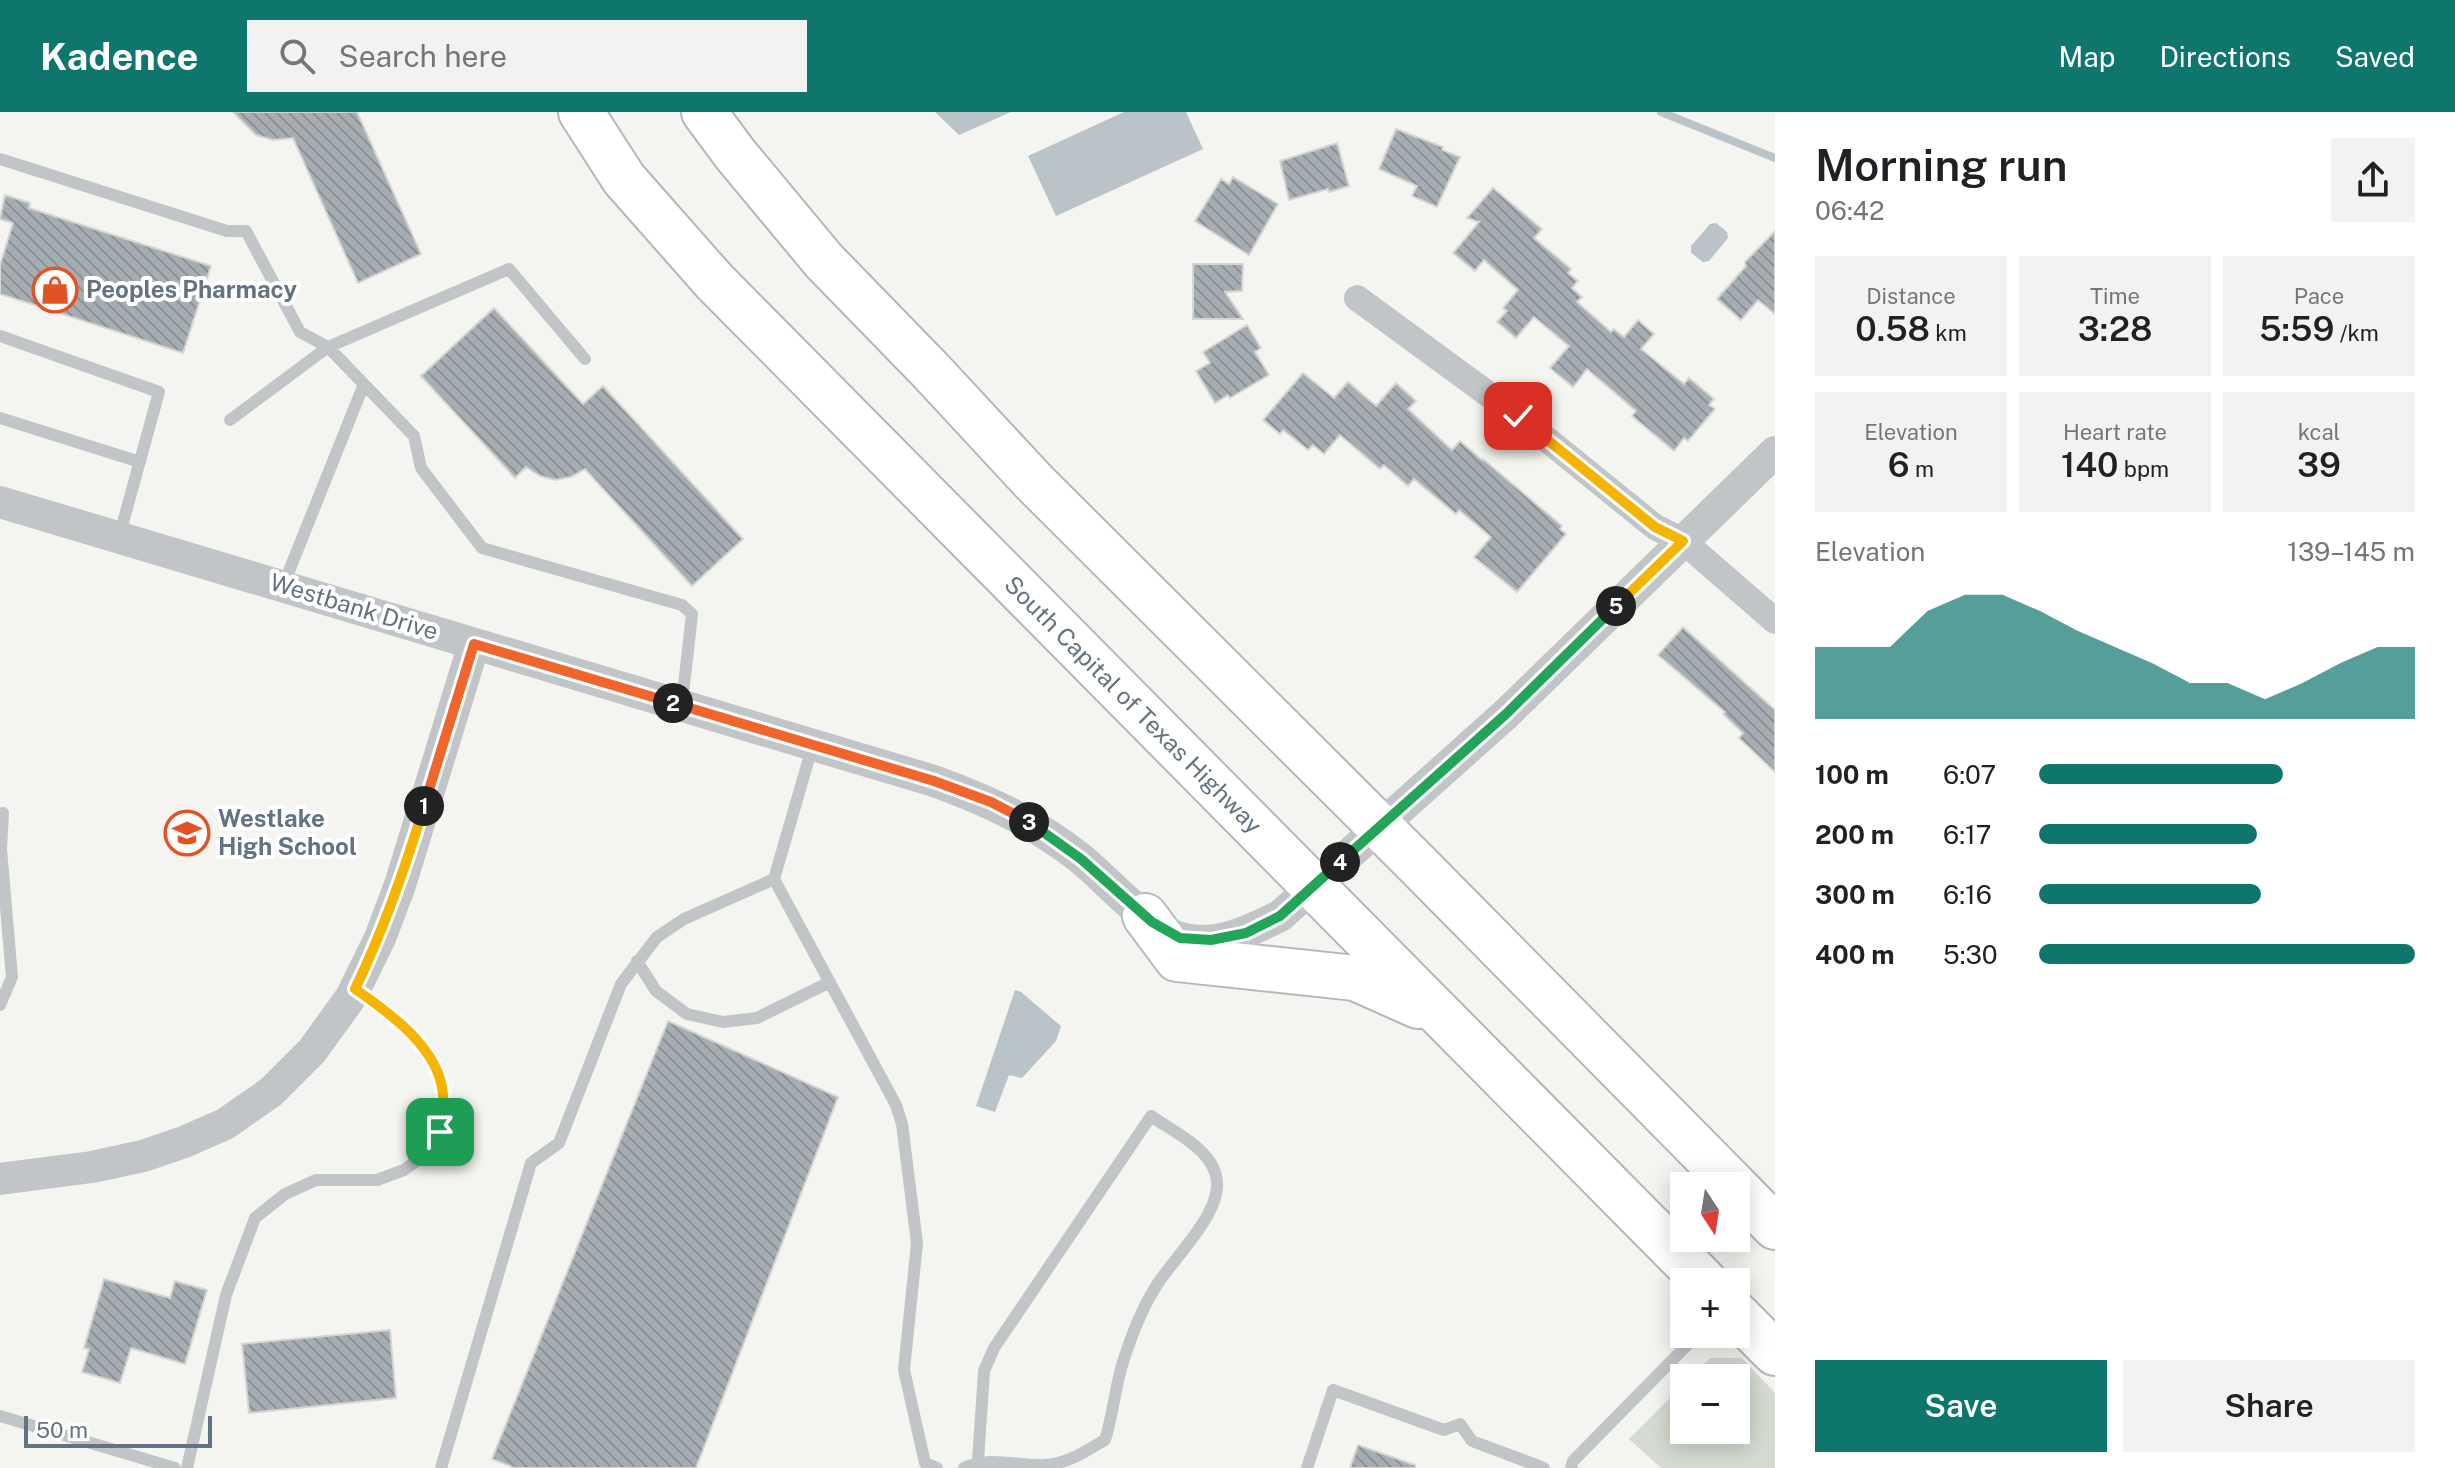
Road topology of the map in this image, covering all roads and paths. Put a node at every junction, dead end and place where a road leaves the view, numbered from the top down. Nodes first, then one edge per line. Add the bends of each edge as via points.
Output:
1 (581, 112) edge
2 (704, 112) edge
3 (0, 159) edge
4 (1357, 298) dead end
5 (1, 341) edge
6 (328, 347) junction
7 (585, 359) dead end
8 (364, 384) junction
9 (0, 418) edge
10 (230, 420) dead end
11 (1775, 452) edge
12 (140, 462) junction
13 (0, 502) edge
14 (119, 537) junction
15 (1683, 541) junction
16 (283, 586) junction
17 (1775, 621) edge
18 (474, 644) junction
19 (682, 706) junction
20 (813, 745) junction
21 (3, 813) dead end
22 (1378, 828) junction
23 (774, 879) junction
24 (1313, 887) junction
25 (1145, 916) junction
26 (637, 961) junction
27 (830, 982) junction
28 (355, 989) junction
29 (0, 1005) edge
30 (1443, 1018) junction
31 (1720, 1172) edge
32 (0, 1179) edge
33 (1750, 1202) edge
34 (1775, 1227) edge
35 (1691, 1268) edge
36 (1750, 1328) edge
37 (1684, 1348) edge
38 (1775, 1353) edge
39 (0, 1416) edge
40 (978, 1461) junction
41 (928, 1466) edge
42 (175, 1468) edge
43 (187, 1468) edge
44 (441, 1468) edge
45 (964, 1468) edge
46 (1307, 1468) edge
47 (1544, 1468) edge
48 (1571, 1468) edge

1 - 24 highway, South Capital of Texas Highway via 624,179 714,281
2 - 22 highway via 824,261 1034,482
3 - 6 lane via 227,231 246,231 300,332
4 - 15 street via 1518,416 1655,527
5 - 12 lane via 159,392
6 - 7 lane via 509,269
6 - 8 lane
6 - 10 lane
8 - 16 lane
8 - 19 lane via 414,436 421,468 482,548 682,605 692,614
9 - 12 lane
11 - 15 street, Westbank Drive
12 - 14 lane
13 - 14 street, Westbank Drive
14 - 16 street, Westbank Drive
15 - 17 street
15 - 22 street, Westbank Drive via 1506,714
16 - 18 street, Westbank Drive
18 - 19 street, Westbank Drive
18 - 28 street via 400,885
19 - 20 street, Westbank Drive
20 - 23 lane
20 - 25 street, Westbank Drive via 934,781 1033,824
21 - 29 lane via 12,977
22 - 24 street, Westbank Drive
22 - 31 highway
23 - 26 lane via 684,919 657,937
23 - 27 lane
24 - 25 street, Westbank Drive via 1280,916 1246,933 1211,940 1180,938
24 - 30 highway, South Capital of Texas Highway
25 - 30 highway via 1177,959 1355,978
26 - 27 lane via 656,991 687,1014 723,1022 757,1018
26 - 44 lane via 621,984 559,1143 531,1163
27 - 41 lane via 902,1124 917,1243 904,1370
28 - 32 street via 312,1051 271,1092 225,1124 143,1156
28 - 43 lane via 388,1011 430,1054 443,1094 440,1132 422,1157 404,1170 377,1180 316,1180 285,1194 255,1218 226,1295
30 - 35 highway, South Capital of Texas Highway
33 - 34 highway
36 - 38 highway
37 - 48 lane
39 - 42 lane
40 - 40 lane via 984,1371 994,1348 1151,1116 1202,1151 1215,1171 1218,1190 1199,1230 1155,1287 1138,1323 1122,1363 1105,1440 1072,1460 1046,1465
40 - 45 lane
46 - 47 lane via 1333,1390 1444,1430 1460,1424 1472,1441

